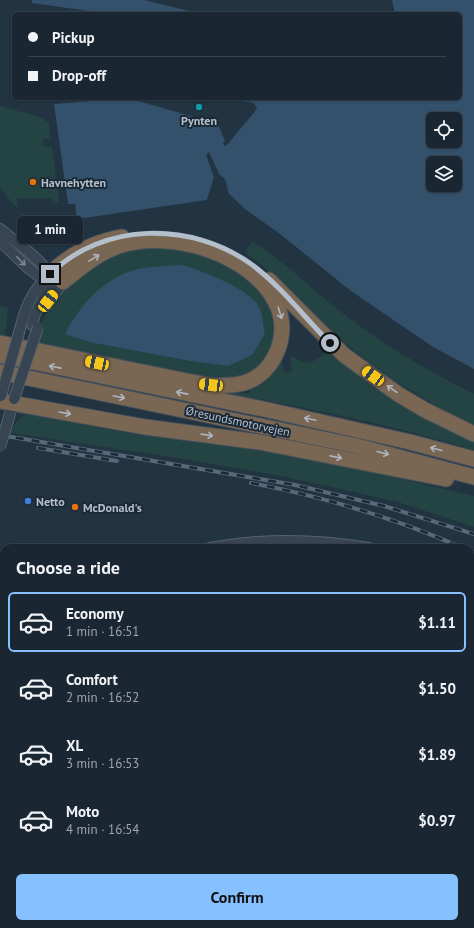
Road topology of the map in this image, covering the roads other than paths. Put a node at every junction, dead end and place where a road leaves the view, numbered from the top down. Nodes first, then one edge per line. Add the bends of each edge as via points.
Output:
1 (0, 229) edge
2 (0, 241) edge
3 (52, 279) junction
4 (31, 325) junction
5 (0, 343) edge
6 (0, 355) edge
7 (0, 372) edge
8 (6, 400) edge
9 (474, 434) edge
10 (0, 447) edge
11 (474, 459) edge
12 (474, 477) edge
13 (474, 487) edge
14 (240, 544) edge
15 (346, 544) edge

1 - 3 street via 46,268
2 -> 3 street via 27,267
3 - 4 street via 48,301
3 - 4 street via 37,288 26,306
3 -> 5 highway via 127,244 163,241 197,246 238,264 269,292 282,320 280,344 269,365 255,377 244,382 218,386 187,382
9 -> 3 highway via 405,398 344,355 266,277 237,255 212,243 176,234 146,233 128,236 102,242 78,252 64,260
4 - 8 street, bridge
4 - 8 street, bridge via 24,366
11 -> 6 highway, Øresundsmotorvejen via 275,411
7 -> 12 highway, Øresundsmotorvejen via 358,446
8 - 10 street, bridge via 8,420
8 -> 13 highway via 145,427 259,442 433,476
14 - 15 street via 294,540

